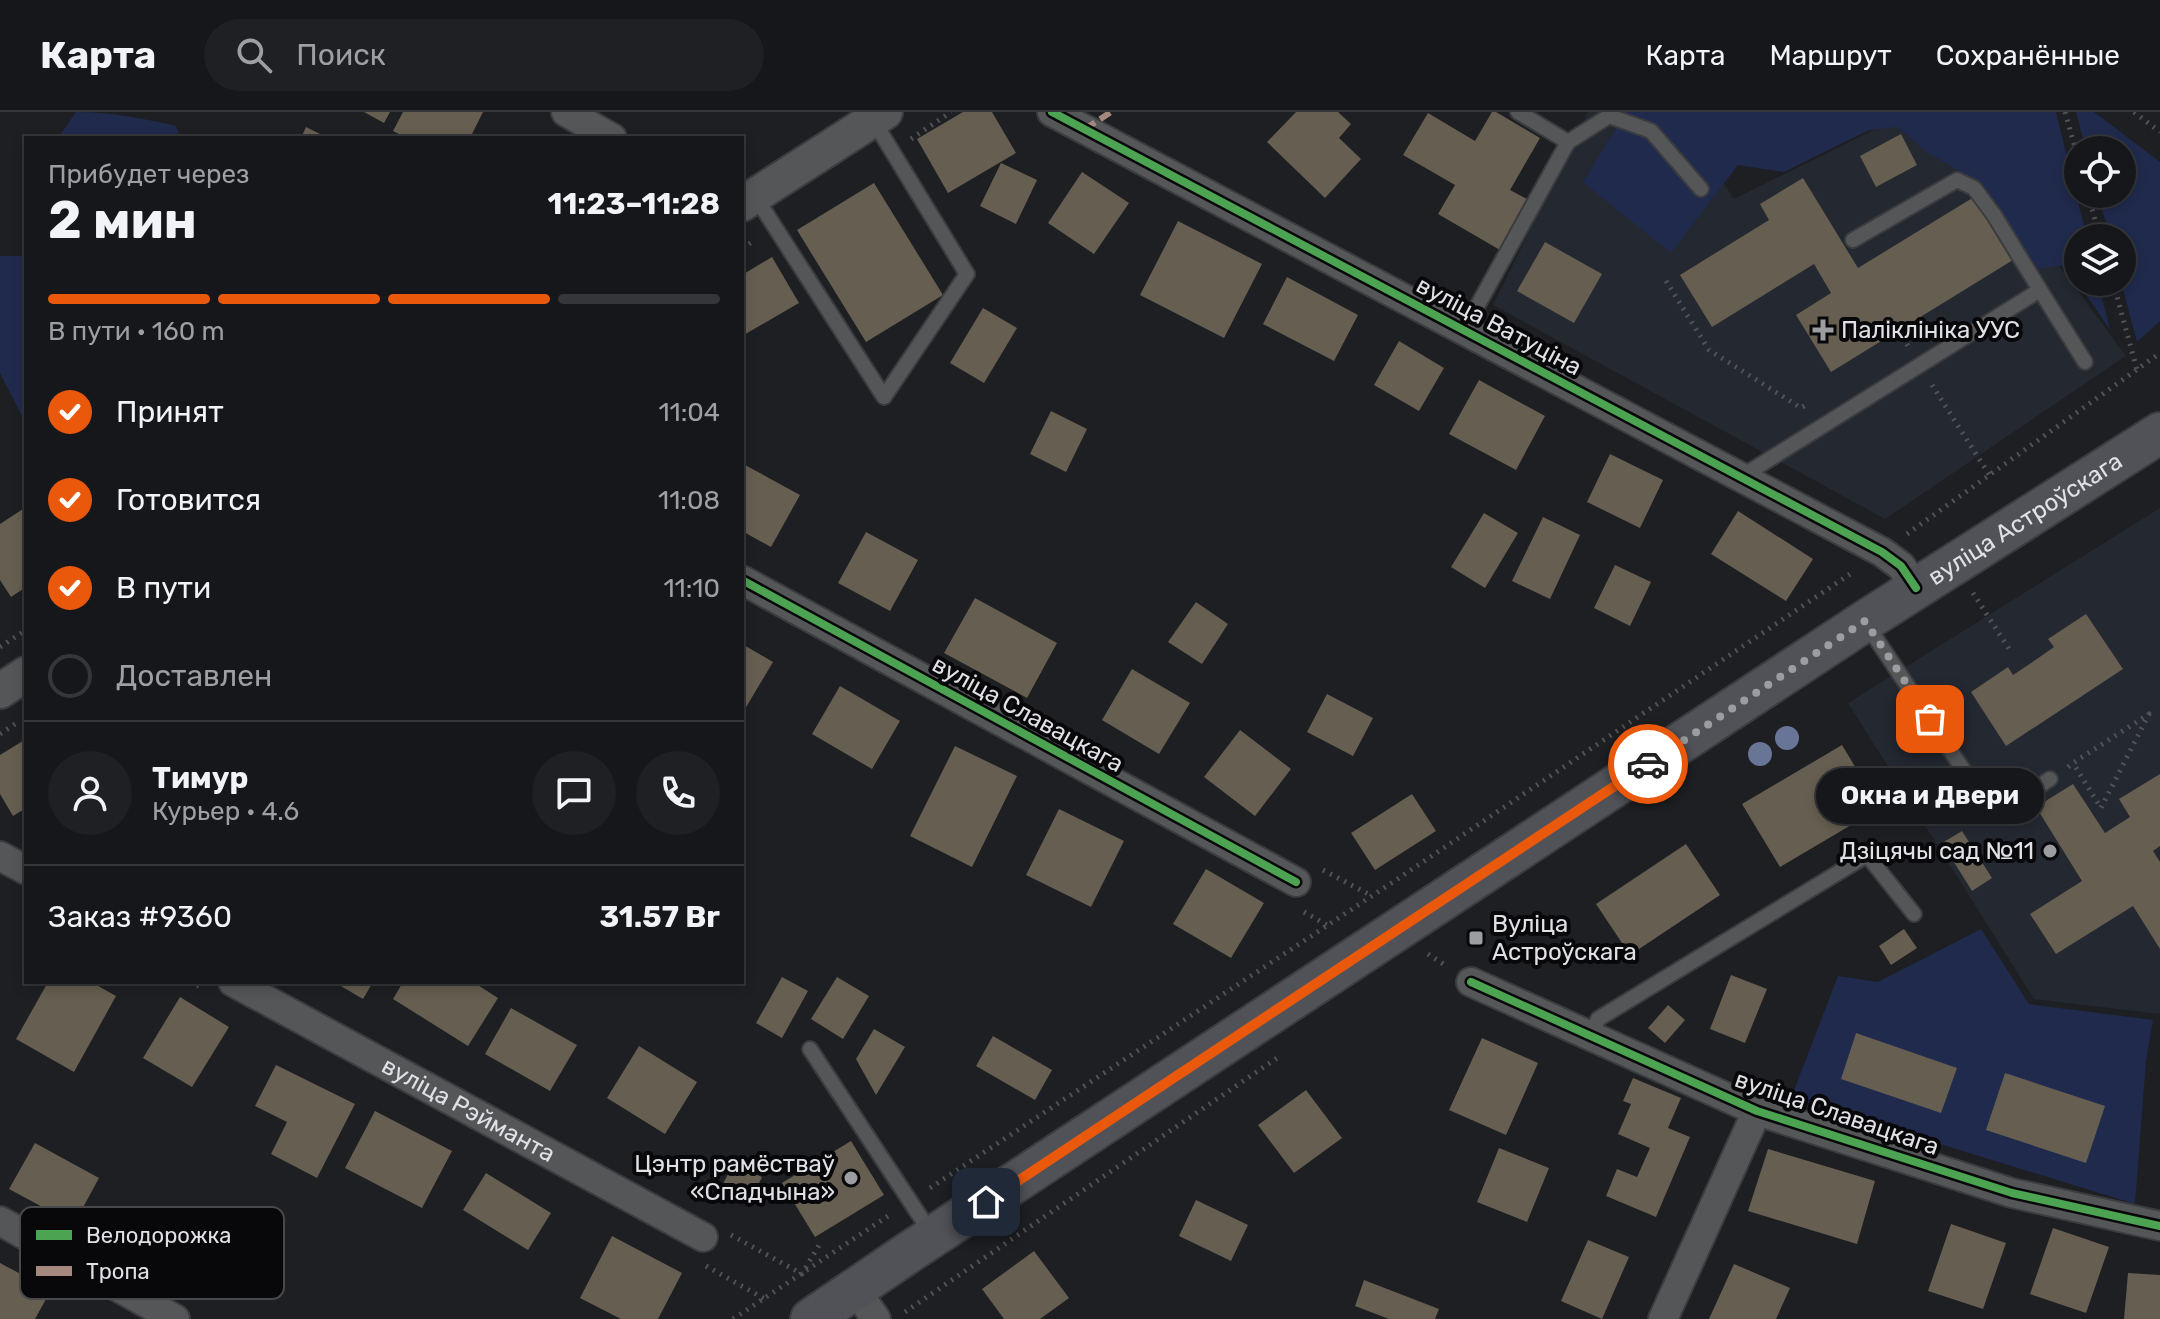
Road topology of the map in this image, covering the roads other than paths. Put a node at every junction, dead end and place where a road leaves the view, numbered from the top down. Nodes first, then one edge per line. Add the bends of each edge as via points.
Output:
1 (566, 112) edge
2 (1052, 112) edge
3 (1518, 112) edge
4 (879, 116) edge
5 (608, 136) edge
6 (1568, 142) junction
7 (1701, 189) dead end
8 (748, 200) edge
9 (1853, 240) dead end
10 (2040, 290) junction
11 (1464, 330) junction
12 (2085, 362) dead end
13 (2160, 433) edge
14 (1741, 477) junction
15 (744, 581) edge
16 (1916, 588) junction
17 (1865, 621) junction
18 (24, 675) edge
19 (0, 691) edge
20 (2050, 779) road end
21 (0, 856) edge
22 (24, 869) edge
23 (1296, 882) dead end
24 (1914, 914) dead end
25 (1471, 982) dead end
26 (237, 984) edge
27 (1592, 1036) junction
28 (810, 1049) dead end
29 (1757, 1111) junction
30 (0, 1221) edge
31 (2160, 1226) edge
32 (20, 1232) edge
33 (934, 1236) junction
34 (703, 1237) dead end
35 (139, 1299) edge
36 (866, 1304) edge
37 (175, 1319) edge
38 (811, 1319) edge
39 (1663, 1319) edge

1 - 5 street
2 - 11 street, вуліца Ватуціна
3 - 6 lane
4 - 8 street
4 - 8 lane via 967,274 884,397
6 - 7 lane via 1609,116 1651,131
6 - 11 lane
9 - 10 lane via 1957,180 1974,188
10 - 12 lane
10 - 14 lane
11 - 14 street, вуліца Ватуціна
13 - 16 main road, вуліца Астроўскага
14 - 16 street, вуліца Ватуціна via 1882,552 1901,566
15 - 23 street, вуліца Славацкага
16 - 17 main road, вуліца Астроўскага
17 - 20 lane via 1994,816
17 - 33 main road, вуліца Астроўскага
18 - 19 street
21 - 22 street
24 - 27 lane via 1867,855 1598,1019
25 - 27 street, вуліца Славацкага
26 - 34 street, вуліца Рэйманта
27 - 29 street, вуліца Славацкага
28 - 33 lane
29 - 31 street, вуліца Славацкага via 2012,1193
29 - 39 street
30 - 32 street
33 - 36 main road, вуліца Астроўскага
35 - 37 street
36 - 38 main road, вуліца Астроўскага

